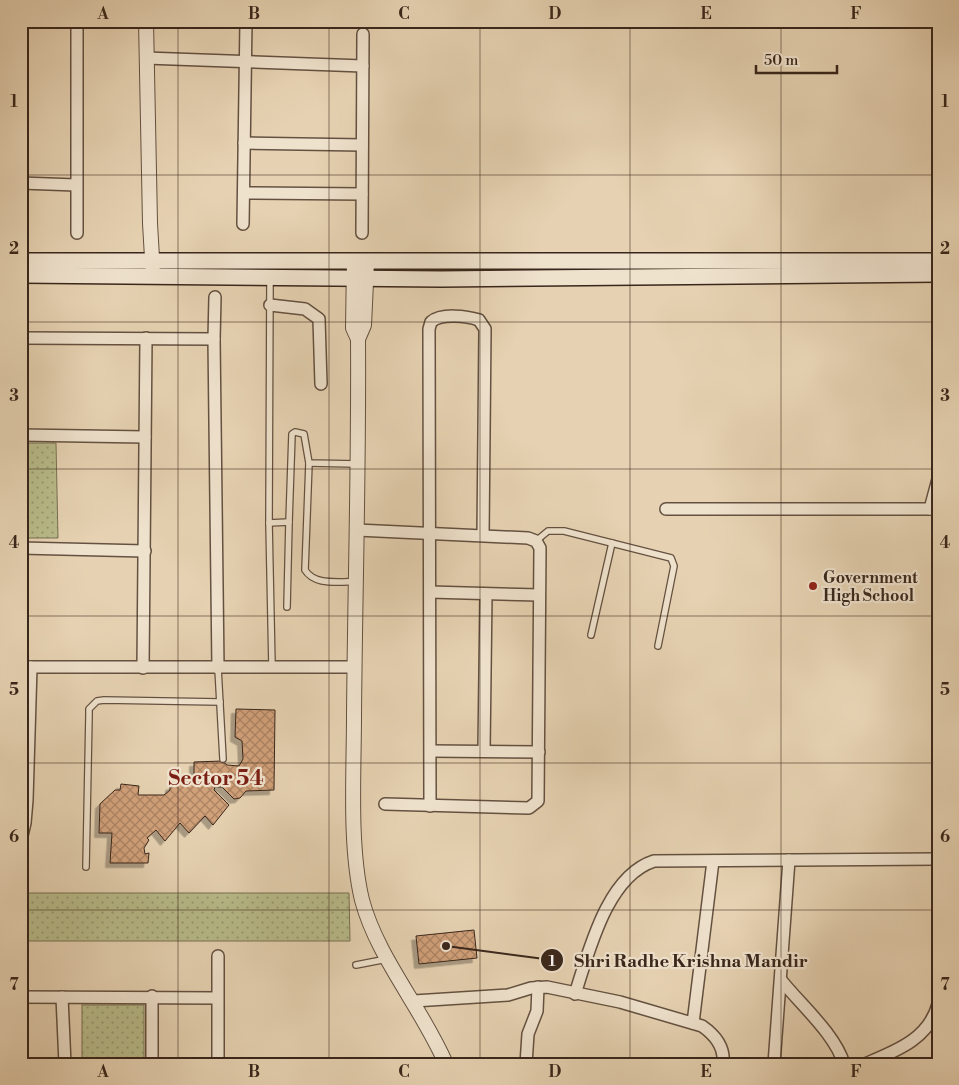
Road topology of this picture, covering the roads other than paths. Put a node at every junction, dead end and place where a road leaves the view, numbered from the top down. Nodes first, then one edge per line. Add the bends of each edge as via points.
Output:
1 (77, 21) edge
2 (146, 21) edge
3 (246, 21) edge
4 (363, 34) dead end
5 (146, 58) junction
6 (246, 60) junction
7 (363, 66) junction
8 (244, 142) junction
9 (362, 145) junction
10 (21, 183) edge
11 (76, 185) junction
12 (244, 193) junction
13 (362, 194) junction
14 (243, 224) dead end
15 (77, 233) dead end
16 (362, 234) dead end
17 (21, 261) edge
18 (361, 261) junction
19 (938, 261) edge
20 (153, 268) junction
21 (938, 274) edge
22 (21, 275) edge
23 (270, 276) junction
24 (360, 278) junction
25 (215, 297) dead end
26 (270, 305) junction
27 (21, 338) edge
28 (146, 338) junction
29 (214, 339) junction
30 (321, 384) dead end
31 (21, 435) edge
32 (145, 437) junction
33 (308, 463) junction
34 (359, 464) junction
35 (938, 478) edge
36 (666, 509) dead end
37 (934, 509) edge
38 (288, 522) junction
39 (269, 523) junction
40 (357, 530) junction
41 (429, 533) junction
42 (483, 535) junction
43 (536, 541) junction
44 (612, 543) junction
45 (21, 548) edge
46 (145, 551) junction
47 (356, 582) junction
48 (430, 592) junction
49 (486, 594) junction
50 (539, 595) junction
51 (287, 606) dead end
52 (591, 635) dead end
53 (658, 646) dead end
54 (26, 667) edge
55 (354, 667) junction
56 (143, 668) junction
57 (218, 668) junction
58 (272, 668) junction
59 (220, 702) junction
60 (484, 750) junction
61 (431, 751) junction
62 (539, 752) junction
63 (25, 755) edge
64 (223, 759) dead end
65 (385, 804) dead end
66 (430, 806) junction
67 (21, 840) edge
68 (938, 859) edge
69 (788, 860) junction
70 (713, 861) junction
71 (86, 867) dead end
72 (218, 956) dead end
73 (387, 959) junction
74 (356, 965) dead end
75 (781, 980) junction
76 (538, 987) junction
77 (575, 994) junction
78 (21, 996) edge
79 (152, 996) junction
80 (62, 997) junction
81 (218, 998) junction
82 (414, 1001) junction
83 (938, 1004) edge
84 (692, 1023) junction
85 (65, 1064) edge
86 (152, 1064) edge
87 (218, 1064) edge
88 (446, 1064) edge
89 (526, 1064) edge
90 (723, 1064) edge
91 (774, 1064) edge
92 (844, 1064) edge
93 (865, 1064) edge

1 - 11 street
2 - 5 street
3 - 6 street
4 - 7 street
5 - 6 street
5 - 20 street
6 - 7 street
6 - 8 street
7 - 9 street
8 - 9 street
8 - 12 street
9 - 13 street
10 - 11 street
11 - 15 street
12 - 13 street
12 - 14 street
13 - 16 street
17 - 20 main road
18 - 19 main road
18 - 20 main road
18 - 24 street
20 - 22 main road
20 - 23 main road
21 - 24 main road
23 - 24 main road
23 - 26 lane
24 - 34 street via 364,325 358,339
25 - 29 street
26 - 30 street via 305,309 319,319
26 - 39 lane
27 - 28 street
28 - 29 street
28 - 32 street
29 - 57 street
31 - 32 street
32 - 46 street
33 - 34 lane
33 - 38 lane via 306,438 302,432 295,432 291,438
33 - 47 lane via 305,570 319,581
34 - 40 street
35 - 37 street
36 - 37 street
38 - 39 lane
38 - 51 lane
39 - 58 lane
40 - 41 street
40 - 47 street
41 - 42 street
41 - 42 street via 429,329 437,318 471,318 479,320 484,329
41 - 48 street
42 - 43 street
43 - 44 lane via 548,531 556,530
43 - 50 street via 540,548
44 - 52 lane
44 - 53 lane via 671,558 674,566
45 - 46 street
46 - 56 street
47 - 55 street
48 - 49 street
48 - 61 street
49 - 50 street
49 - 60 street
50 - 62 street
54 - 56 street
54 - 63 street
55 - 58 street
55 - 73 street via 354,805 358,868 362,900
56 - 57 street
57 - 58 street
57 - 59 lane
59 - 64 lane
59 - 71 lane via 104,700 92,706 89,715
60 - 61 street
60 - 62 street
61 - 66 street
62 - 66 street via 538,801 530,808
63 - 67 street via 25,823
65 - 66 street
68 - 69 street
69 - 70 street
69 - 75 street
70 - 77 street via 654,861 630,875 595,933
70 - 84 street
72 - 81 street
73 - 74 lane
73 - 82 street
75 - 91 street
75 - 92 street via 826,1033
76 - 77 street
76 - 82 street via 508,995
76 - 89 street via 536,1011 528,1034
77 - 84 street via 620,1002
78 - 80 street
79 - 80 street
79 - 81 street
79 - 86 street
80 - 85 street
81 - 87 street
82 - 88 street
83 - 93 street via 932,1019 915,1040
84 - 90 street via 711,1033 723,1051

